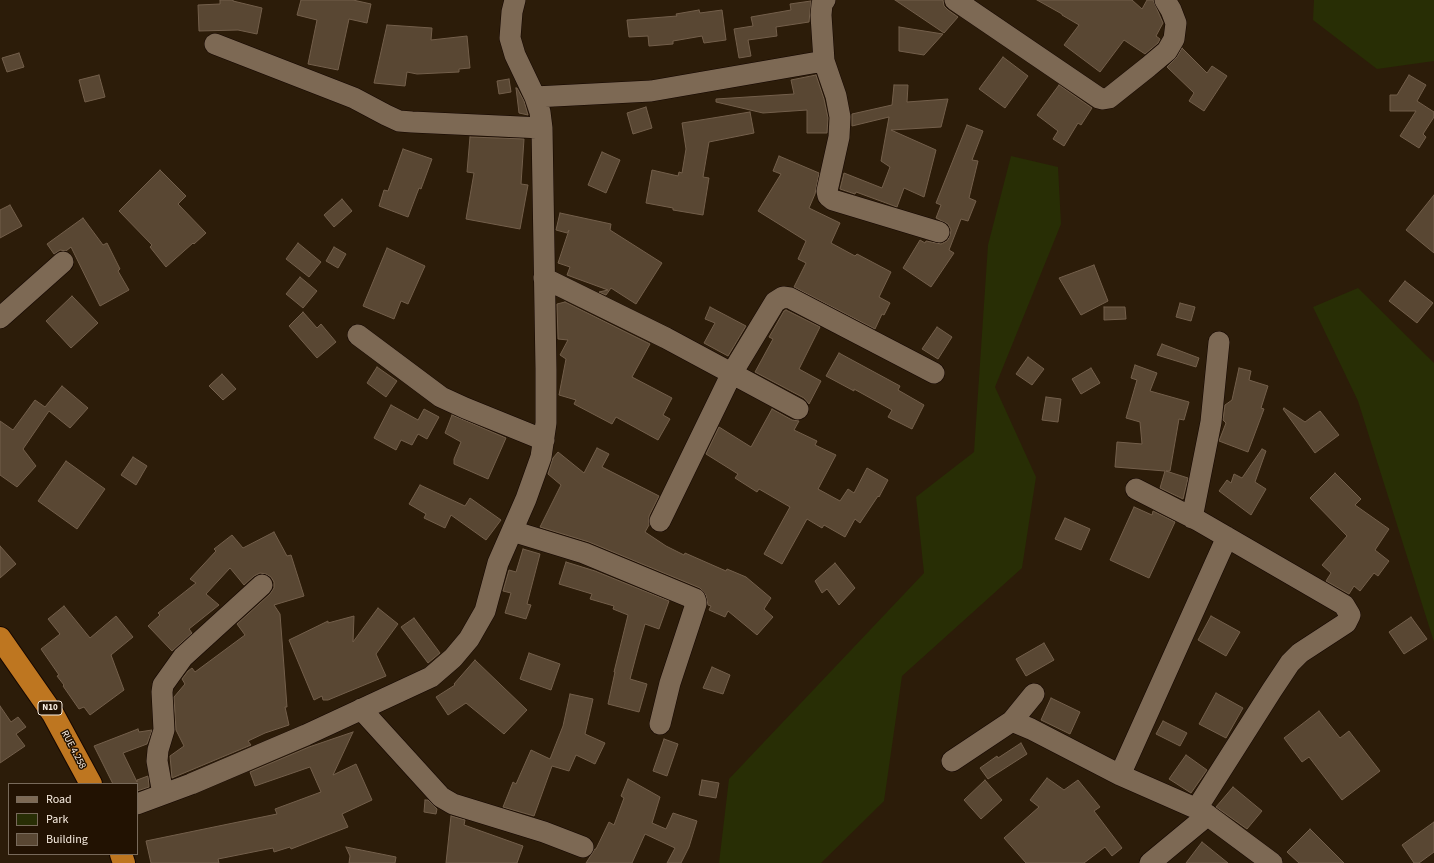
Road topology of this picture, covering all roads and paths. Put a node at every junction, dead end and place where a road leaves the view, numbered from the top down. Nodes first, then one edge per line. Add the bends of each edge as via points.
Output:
1 (515, 0) edge
2 (824, 0) edge
3 (955, 0) edge
4 (1165, 0) edge
5 (215, 44) dead end
6 (824, 61) junction
7 (535, 97) junction
8 (542, 128) junction
9 (939, 232) dead end
10 (63, 262) dead end
11 (544, 278) junction
12 (0, 318) edge
13 (358, 335) dead end
14 (1219, 342) dead end
15 (732, 373) junction
16 (934, 373) dead end
17 (798, 409) dead end
18 (544, 440) junction
19 (1136, 489) dead end
20 (1192, 518) junction
21 (660, 521) dead end
22 (512, 531) junction
23 (1227, 537) junction
24 (262, 585) dead end
25 (0, 638) edge
26 (1034, 694) dead end
27 (361, 709) junction
28 (1012, 721) junction
29 (660, 724) dead end
30 (952, 762) dead end
31 (1120, 775) junction
32 (90, 783) edge
33 (163, 794) junction
34 (138, 804) edge
35 (1202, 812) junction
36 (583, 847) dead end
37 (1150, 863) edge
38 (1272, 863) edge

1 - 7 street via 510,38 515,55
2 - 6 street via 821,15
3 - 4 street via 1103,100 1148,67 1171,45 1176,23
5 - 8 street via 354,98 399,121
6 - 7 street via 651,91
6 - 9 street via 840,116 839,137 826,191 828,196 833,200
7 - 8 street
8 - 11 street
10 - 12 street
11 - 15 street
11 - 18 street
13 - 18 street via 441,397
14 - 20 street via 1211,422
15 - 16 street via 775,302 782,297 790,298
15 - 17 street
15 - 21 street
18 - 22 street via 534,478
19 - 20 street
20 - 23 street
22 - 27 street via 498,564 485,611 470,639 431,677
22 - 29 street via 584,553 695,599 696,604
23 - 31 street
23 - 35 street via 1344,605 1350,615 1346,623 1300,653 1290,663
24 - 33 street via 183,657 163,685 164,730 157,761
25 - 32 highway, RUE 4.258 / N10 via 53,714
26 - 28 street
27 - 33 street via 306,735
27 - 36 street via 441,796 453,804
28 - 30 street
28 - 31 street
31 - 35 street
33 - 34 street
35 - 37 street
35 - 38 street

